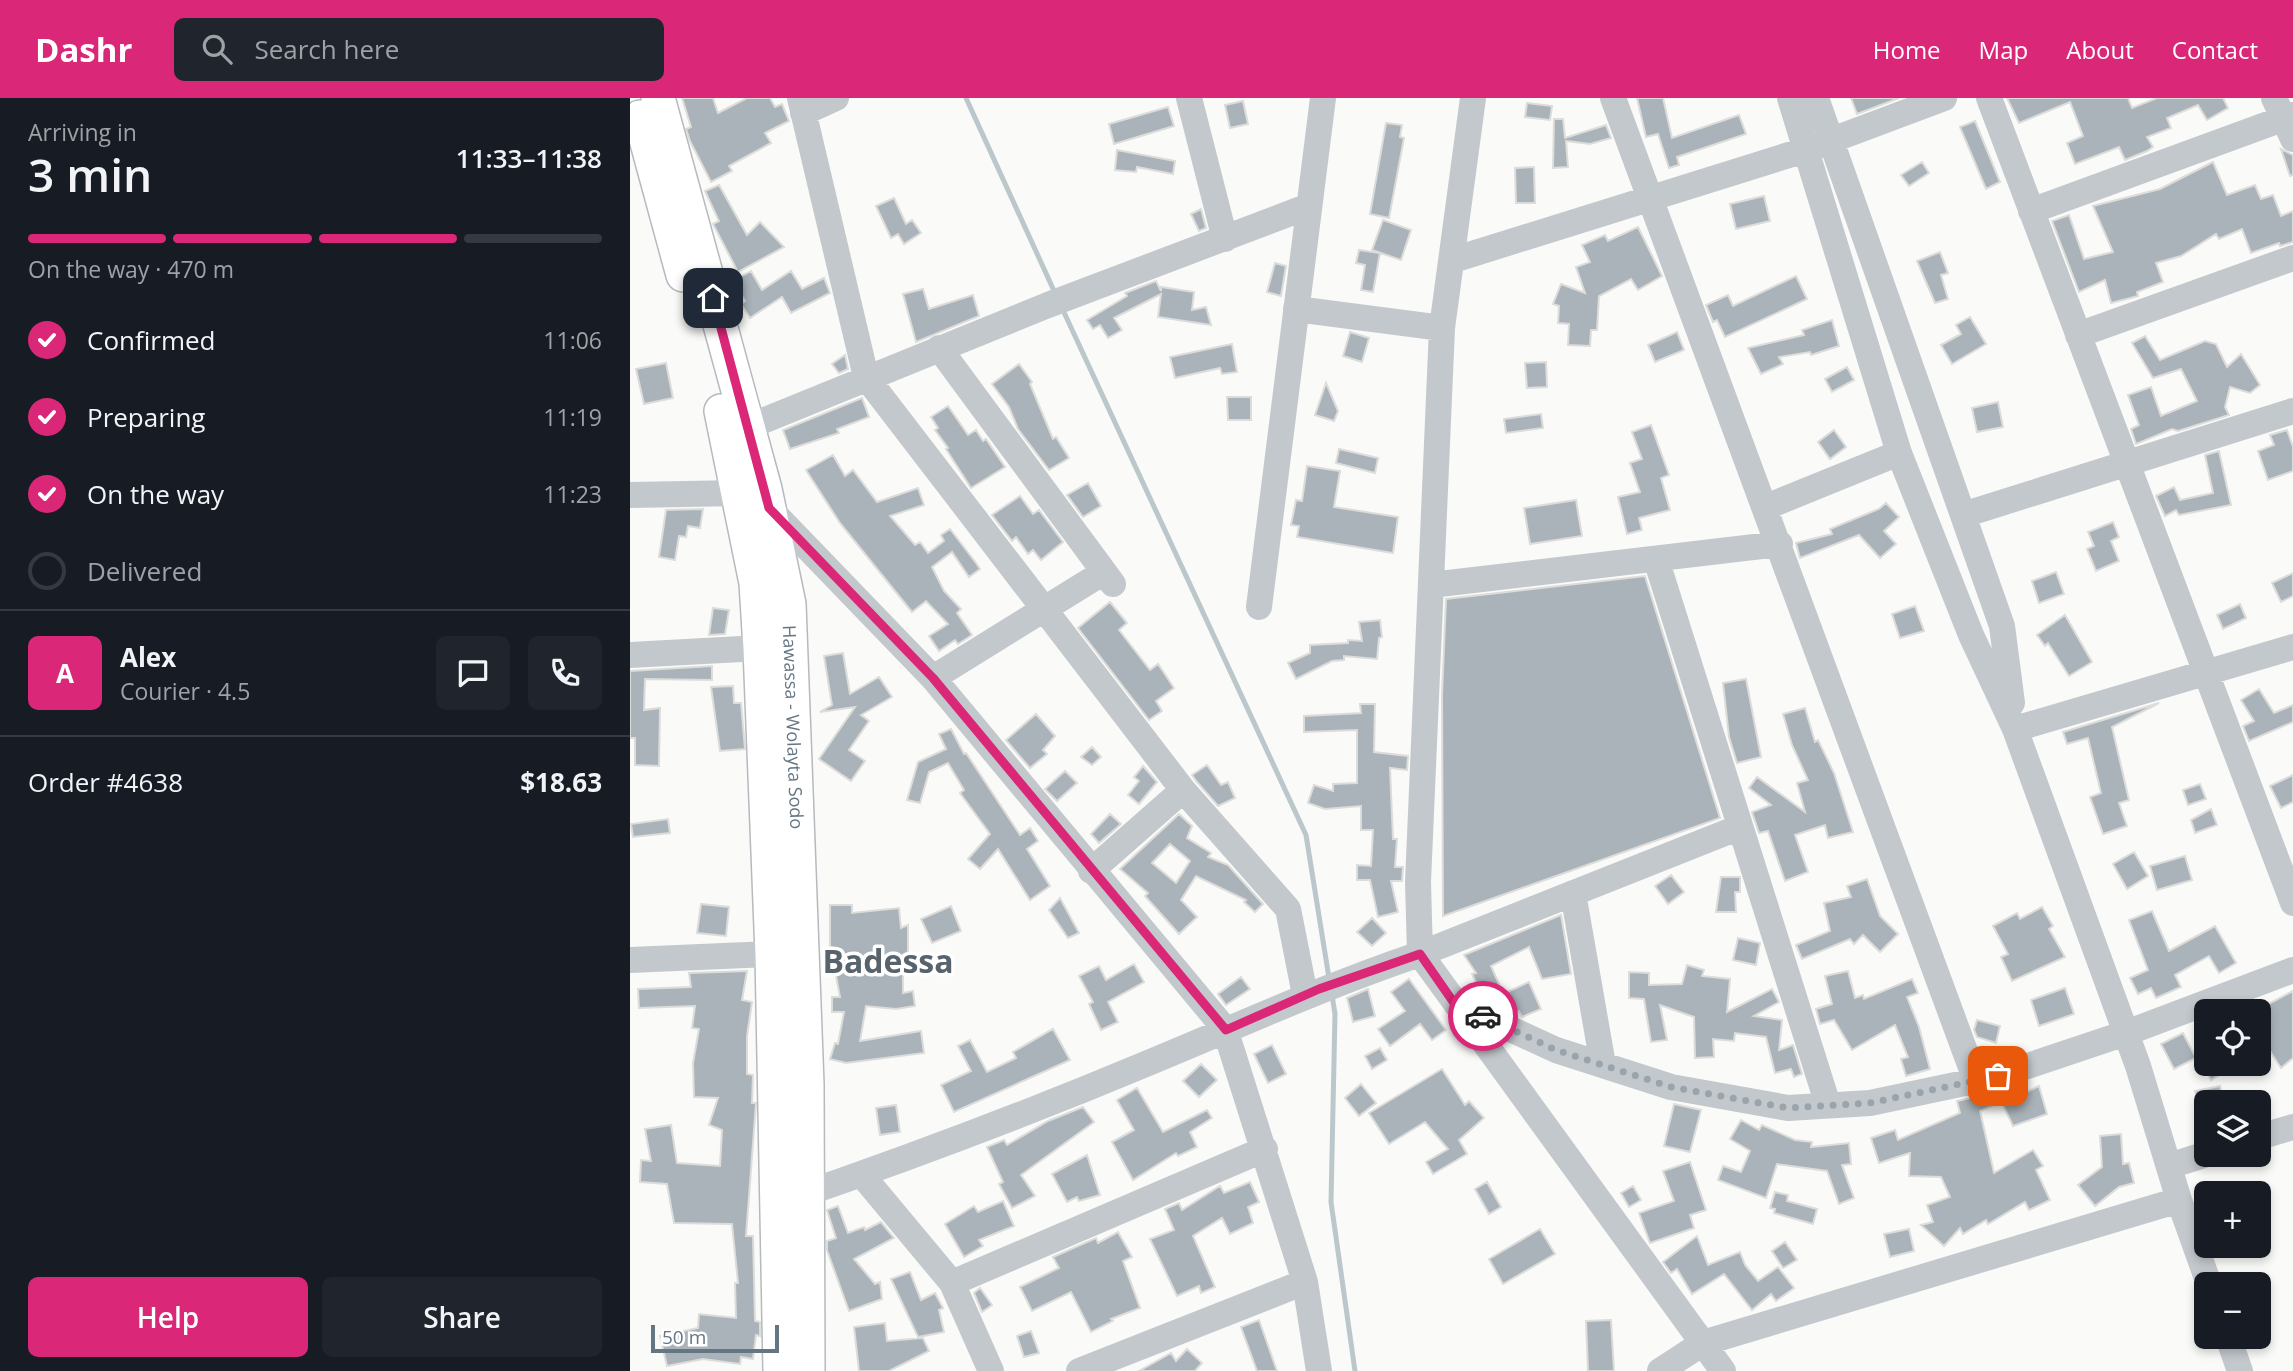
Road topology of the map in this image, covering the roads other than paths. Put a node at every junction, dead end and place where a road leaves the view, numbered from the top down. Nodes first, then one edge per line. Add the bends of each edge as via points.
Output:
1 (635, 98) edge
2 (658, 98) edge
3 (836, 98) edge
4 (1189, 98) edge
5 (1323, 98) edge
6 (1474, 98) edge
7 (1614, 98) edge
8 (1790, 98) edge
9 (1816, 98) edge
10 (1944, 98) edge
11 (1989, 98) edge
12 (801, 105) edge
13 (2286, 118) edge
14 (1819, 145) junction
15 (1653, 199) junction
16 (1309, 205) junction
17 (2031, 211) junction
18 (1225, 239) junction
19 (2293, 258) edge
20 (1453, 260) junction
21 (1296, 309) junction
22 (1442, 328) junction
23 (2078, 335) junction
24 (939, 348) junction
25 (866, 377) junction
26 (2293, 411) edge
27 (738, 431) junction
28 (1899, 453) junction
29 (2126, 464) junction
30 (740, 493) junction
31 (630, 495) edge
32 (1766, 507) junction
33 (769, 508) junction
34 (1963, 515) junction
35 (1780, 544) junction
36 (1656, 559) junction
37 (1431, 585) junction
38 (1258, 607) dead end
39 (1045, 611) junction
40 (760, 648) junction
41 (2293, 648) edge
42 (630, 656) edge
43 (2205, 673) junction
44 (933, 678) junction
45 (2015, 729) junction
46 (1183, 790) junction
47 (1740, 827) junction
48 (1091, 871) junction
49 (1573, 893) junction
50 (2293, 903) edge
51 (772, 954) junction
52 (1420, 954) junction
53 (630, 960) edge
54 (2293, 970) edge
55 (1312, 992) junction
56 (1454, 1003) junction
57 (1226, 1030) junction
58 (2126, 1033) junction
59 (1603, 1065) junction
60 (1976, 1081) junction
61 (1828, 1105) junction
62 (2293, 1127) edge
63 (2271, 1133) edge
64 (1265, 1149) junction
65 (2194, 1158) edge
66 (2169, 1166) junction
67 (862, 1175) junction
68 (792, 1198) junction
69 (2179, 1200) junction
70 (2205, 1272) edge
71 (1305, 1282) junction
72 (952, 1283) junction
73 (1703, 1343) junction
74 (2232, 1349) edge
75 (780, 1371) edge
76 (808, 1371) edge
77 (991, 1371) edge
78 (1079, 1371) edge
79 (1319, 1371) edge
80 (1660, 1371) edge
81 (1723, 1371) edge
82 (2240, 1371) edge

1 - 27 main road, Hawassa - Wolayta Sodo
2 - 27 main road, Hawassa - Wolayta Sodo
3 - 12 street
4 - 18 street
5 - 16 street
6 - 20 street
7 - 15 street
8 - 14 street
9 - 14 street
10 - 14 street
11 - 17 street
12 - 25 street
13 - 17 street
14 - 15 street
14 - 28 street
14 - 34 street
15 - 20 street
15 - 32 street
16 - 18 street
16 - 21 street
17 - 23 street
18 - 24 street
19 - 23 street
20 - 22 street
21 - 22 street
21 - 38 street
22 - 37 street
23 - 29 street
24 - 25 street
24 - 39 street via 1109,578
25 - 27 street
25 - 39 street
26 - 29 street
27 - 30 main road, Hawassa - Wolayta Sodo
27 - 33 main road, Hawassa - Wolayta Sodo
28 - 32 street
28 - 45 street via 1971,635
29 - 34 street
29 - 43 street
30 - 31 street
30 - 33 street
30 - 40 main road, Hawassa - Wolayta Sodo via 756,583
32 - 35 street
33 - 44 street
33 - 68 main road, Hawassa - Wolayta Sodo via 789,604 807,1084
34 - 45 street via 2002,626
35 - 36 street
35 - 60 street
36 - 37 street
36 - 47 street
37 - 52 street via 1418,882
39 - 44 street
39 - 46 street
40 - 42 street
40 - 51 main road, Hawassa - Wolayta Sodo
41 - 43 street
43 - 45 street
43 - 50 street
44 - 48 street
45 - 58 street
46 - 48 street
46 - 55 street via 1288,909
47 - 49 street
47 - 61 street
48 - 57 street
49 - 52 street
49 - 59 street
51 - 53 street
51 - 68 main road, Hawassa - Wolayta Sodo
52 - 55 street
52 - 56 street
54 - 58 street
55 - 57 street
56 - 59 street via 1556,1050
56 - 73 street
57 - 64 street
57 - 67 street
58 - 60 street
58 - 66 street
59 - 61 street via 1671,1087 1788,1108
60 - 61 street via 1870,1103
62 - 63 street
64 - 71 street
64 - 72 street
65 - 66 street
66 - 69 street
67 - 68 street
67 - 72 street
68 - 75 main road, Hawassa - Wolayta Sodo
68 - 76 main road, Hawassa - Wolayta Sodo
69 - 70 street
69 - 73 street
71 - 78 street
71 - 79 street
72 - 77 street
73 - 80 street
73 - 81 street
74 - 82 street

